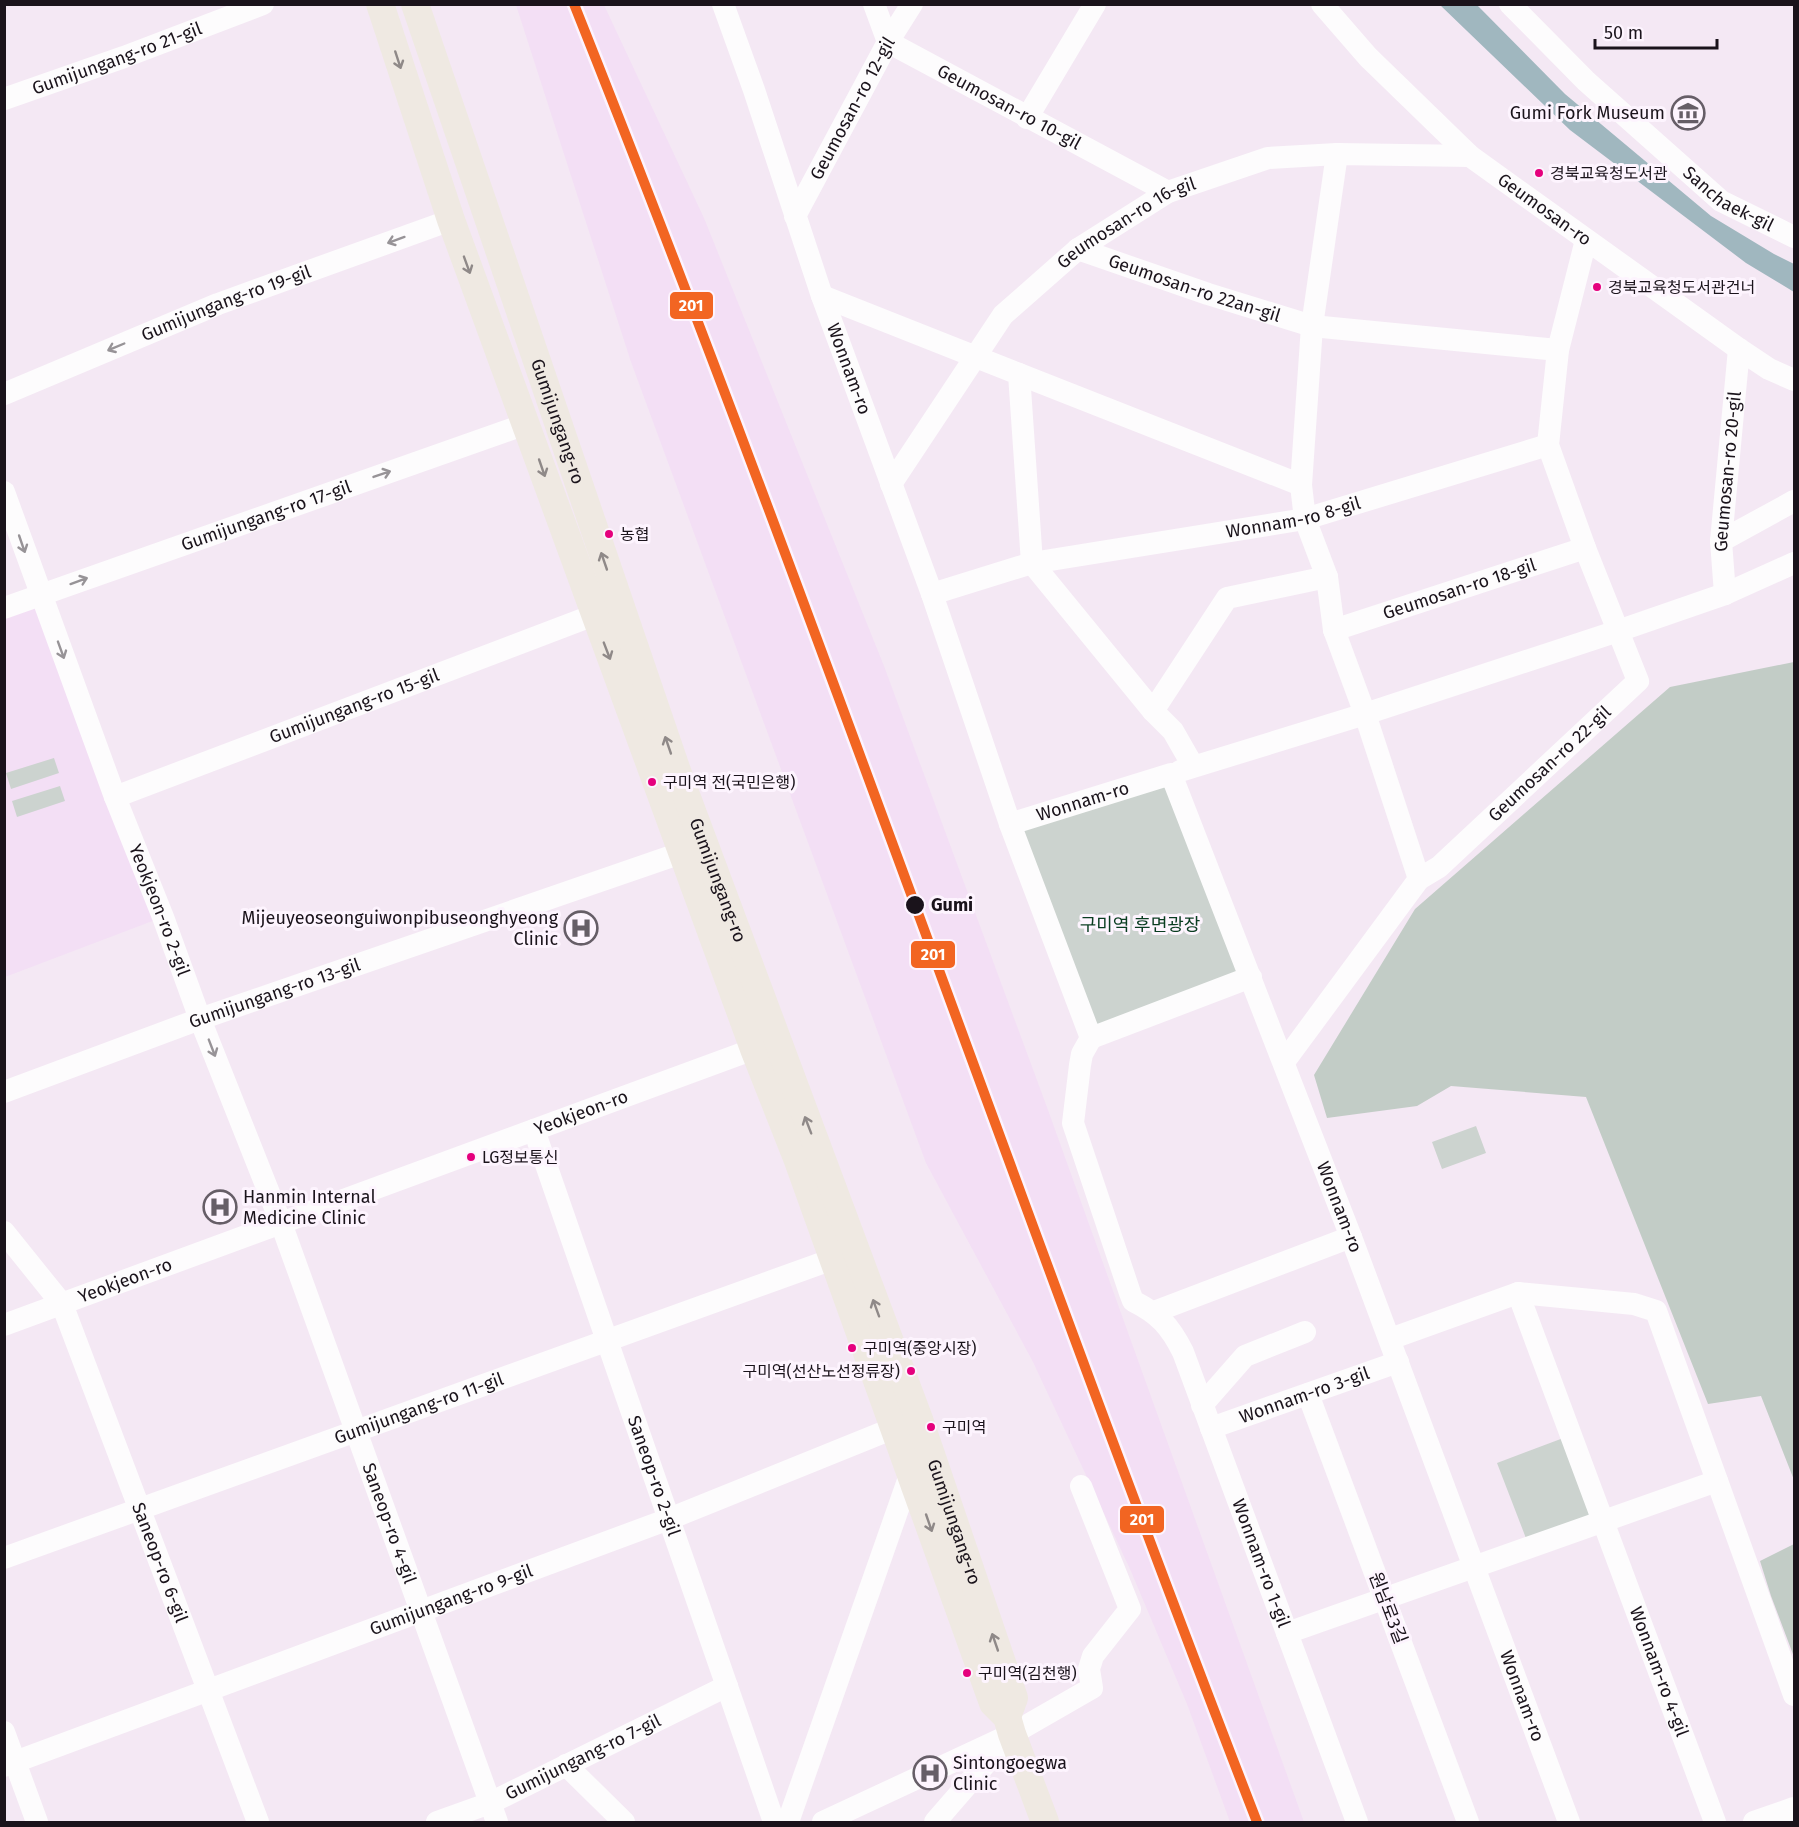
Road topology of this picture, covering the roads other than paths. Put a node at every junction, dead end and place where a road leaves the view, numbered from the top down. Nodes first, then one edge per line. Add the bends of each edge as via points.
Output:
1 (262, 4) edge
2 (380, 4) edge
3 (415, 4) edge
4 (723, 4) edge
5 (874, 4) edge
6 (912, 4) edge
7 (1095, 4) edge
8 (1322, 4) edge
9 (1510, 4) edge
10 (888, 42) junction
11 (4, 99) edge
12 (1027, 118) junction
13 (1337, 154) junction
14 (1470, 156) junction
15 (1168, 192) junction
16 (795, 216) junction
17 (451, 220) junction
18 (1794, 237) edge
19 (1586, 240) junction
20 (1078, 249) junction
21 (822, 296) junction
22 (1312, 326) junction
23 (1739, 349) junction
24 (1558, 350) junction
25 (975, 358) junction
26 (1019, 374) junction
27 (1794, 380) edge
28 (4, 394) edge
29 (526, 424) junction
30 (1548, 445) junction
31 (891, 484) junction
32 (1301, 485) junction
33 (4, 492) edge
34 (1794, 501) edge
35 (1305, 519) junction
36 (1721, 541) junction
37 (1585, 548) junction
38 (1032, 563) junction
39 (1794, 563) edge
40 (1327, 578) junction
41 (932, 594) junction
42 (1725, 594) junction
43 (40, 595) junction
44 (4, 608) edge
45 (594, 615) junction
46 (1334, 630) junction
47 (1618, 631) junction
48 (1153, 711) junction
49 (1365, 714) junction
50 (1193, 766) junction
51 (1171, 774) junction
52 (115, 796) junction
53 (1010, 824) junction
54 (681, 853) junction
55 (1419, 879) junction
56 (1251, 977) junction
57 (200, 1018) junction
58 (1092, 1038) junction
59 (754, 1049) junction
60 (1284, 1062) junction
61 (4, 1092) edge
62 (534, 1130) junction
63 (281, 1223) junction
64 (4, 1232) edge
65 (1351, 1237) junction
66 (833, 1259) junction
67 (1518, 1293) junction
68 (62, 1304) junction
69 (1154, 1312) junction
70 (4, 1325) edge
71 (1305, 1332) dead end
72 (1390, 1340) junction
73 (608, 1342) junction
74 (1398, 1362) junction
75 (1308, 1394) junction
76 (1202, 1405) junction
77 (894, 1428) junction
78 (1211, 1428) junction
79 (355, 1430) junction
80 (911, 1472) junction
81 (1717, 1480) junction
82 (1081, 1486) dead end
83 (140, 1510) junction
84 (669, 1519) junction
85 (1603, 1521) junction
86 (4, 1558) edge
87 (1475, 1568) junction
88 (1385, 1599) junction
89 (420, 1611) junction
90 (1287, 1633) junction
91 (727, 1686) junction
92 (208, 1690) junction
93 (1794, 1695) edge
94 (1010, 1726) junction
95 (4, 1732) edge
96 (10, 1764) edge
97 (566, 1765) junction
98 (1794, 1808) edge
99 (493, 1813) edge
100 (37, 1822) edge
101 (258, 1822) edge
102 (437, 1822) edge
103 (624, 1822) edge
104 (774, 1822) edge
105 (788, 1822) edge
106 (823, 1822) edge
107 (935, 1822) edge
108 (1045, 1822) edge
109 (1357, 1822) edge
110 (1468, 1822) edge
111 (1569, 1822) edge
112 (1715, 1822) edge
113 (1754, 1822) edge

1 - 11 street, Gumijungang-ro 21-gil
2 -> 17 main road, Gumijungang-ro
94 -> 3 main road, Gumijungang-ro via 1014,1698 932,1455 676,771
4 - 16 street, Wonnam-ro
5 - 10 street
6 - 10 street, Geumosan-ro 12-gil
7 - 12 street
8 - 14 street, Geumosan-ro via 1376,65
9 - 18 street, Sanchaek-gil via 1586,81 1721,201
10 - 12 street, Geumosan-ro 10-gil
10 - 16 street, Geumosan-ro 12-gil
12 - 15 street, Geumosan-ro 10-gil
13 - 14 street, Geumosan-ro 16-gil
13 - 15 street, Geumosan-ro 16-gil via 1268,158
13 - 22 street
14 - 19 street, Geumosan-ro
15 - 20 street, Geumosan-ro 16-gil
16 - 21 street, Wonnam-ro
17 -> 28 street, Gumijungang-ro 19-gil via 218,304
17 -> 29 main road, Gumijungang-ro
19 - 23 street, Geumosan-ro
19 - 24 street
20 - 22 street, Geumosan-ro 22an-gil
20 - 25 street, Geumosan-ro 16-gil via 1003,315
21 - 25 street
21 - 31 street, Wonnam-ro
22 - 24 street
22 - 32 street
23 - 27 street, Geumosan-ro
23 - 36 street, Geumosan-ro 20-gil
24 - 30 street
25 - 26 street
25 - 31 street, Geumosan-ro 16-gil
26 - 32 street
26 - 38 street
43 -> 29 street, Gumijungang-ro 17-gil
29 -> 45 main road, Gumijungang-ro
30 - 35 street, Wonnam-ro 8-gil
30 - 37 street
31 - 41 street, Wonnam-ro
32 - 35 street
33 -> 43 street, Yeokjeon-ro 2-gil
34 - 36 street
35 - 38 street, Wonnam-ro 8-gil
35 - 40 street
36 - 42 street, Geumosan-ro 20-gil
37 - 46 street, Geumosan-ro 18-gil
37 - 47 street
38 - 41 street, Wonnam-ro 8-gil
38 - 48 street
39 - 42 street
40 - 46 street
40 - 48 street via 1227,598
41 - 53 street, Wonnam-ro
42 - 47 street
43 - 44 street, Gumijungang-ro 17-gil
43 -> 52 street, Yeokjeon-ro 2-gil
45 - 52 street, Gumijungang-ro 15-gil
45 -> 54 main road, Gumijungang-ro
46 - 49 street
47 - 49 street
47 - 55 street, Geumosan-ro 22-gil via 1638,681 1439,867
48 - 50 street via 1173,731
49 - 50 street
49 - 55 street
50 - 51 street
51 - 53 street, Wonnam-ro
51 - 56 street, Wonnam-ro
52 - 57 street, Yeokjeon-ro 2-gil
53 - 58 street
54 - 57 street, Gumijungang-ro 13-gil
54 - 59 main road, Gumijungang-ro
55 - 60 street, Geumosan-ro 22-gil
56 - 58 street
56 - 60 street, Wonnam-ro
57 - 61 street, Gumijungang-ro 13-gil
57 -> 63 street, Yeokjeon-ro 2-gil
58 - 69 street, Wonnam-ro 1-gil via 1082,1054 1073,1123 1133,1301
59 - 62 street, Yeokjeon-ro
59 - 66 main road, Gumijungang-ro
60 - 65 street, Wonnam-ro
62 - 63 street, Yeokjeon-ro
62 - 73 street, Saneop-ro 2-gil
63 - 68 street, Yeokjeon-ro
63 - 79 street, Saneop-ro 4-gil
64 - 68 street, Saneop-ro 6-gil
65 - 69 street
65 - 72 street, Wonnam-ro
66 - 73 street, Gumijungang-ro 11-gil
66 - 77 main road, Gumijungang-ro
67 - 72 street
67 - 81 street via 1634,1304 1656,1311
67 - 85 street, Wonnam-ro 4-gil
68 - 70 street, Yeokjeon-ro
68 - 83 street, Saneop-ro 6-gil
69 - 76 street, Wonnam-ro 1-gil via 1174,1333 1184,1352
71 - 76 street via 1245,1356
72 - 74 street, Wonnam-ro
73 - 79 street, Gumijungang-ro 11-gil
73 - 84 street, Saneop-ro 2-gil
74 - 75 street, Wonnam-ro 3-gil
74 - 87 street, Wonnam-ro
75 - 78 street, Wonnam-ro 3-gil
75 - 88 street, 원남로3길
76 - 78 street, Wonnam-ro 1-gil
77 - 80 main road, Gumijungang-ro
77 - 84 street, Gumijungang-ro 9-gil
78 - 90 street, Wonnam-ro 1-gil
79 - 83 street, Gumijungang-ro 11-gil
79 - 89 street, Saneop-ro 4-gil
80 -> 94 main road, Gumijungang-ro via 993,1703
80 - 105 street, Gumijungang-ro
81 - 85 street
81 - 93 street
82 - 94 street via 1130,1609 1093,1656 1089,1669 1092,1688
83 - 86 street, Gumijungang-ro 11-gil
83 - 92 street, Saneop-ro 6-gil
84 - 89 street, Gumijungang-ro 9-gil
84 - 91 street, Saneop-ro 2-gil
85 - 87 street
85 - 112 street, Wonnam-ro 4-gil
87 - 88 street
87 - 111 street, Wonnam-ro
88 - 90 street
88 - 110 street, 원남로3길
89 - 92 street, Gumijungang-ro 9-gil
89 - 99 street, Saneop-ro 4-gil
90 - 109 street, Wonnam-ro 1-gil
91 - 97 street, Gumijungang-ro 7-gil
91 - 104 street, Saneop-ro 2-gil
92 - 96 street, Gumijungang-ro 9-gil
92 - 101 street, Saneop-ro 6-gil
94 - 106 street
94 - 107 street
94 - 108 main road, Gumijungang-ro
95 - 96 street
96 - 100 street
97 - 99 street, Gumijungang-ro 7-gil
97 - 103 street
98 - 113 street
99 - 102 street, Gumijungang-ro 7-gil

